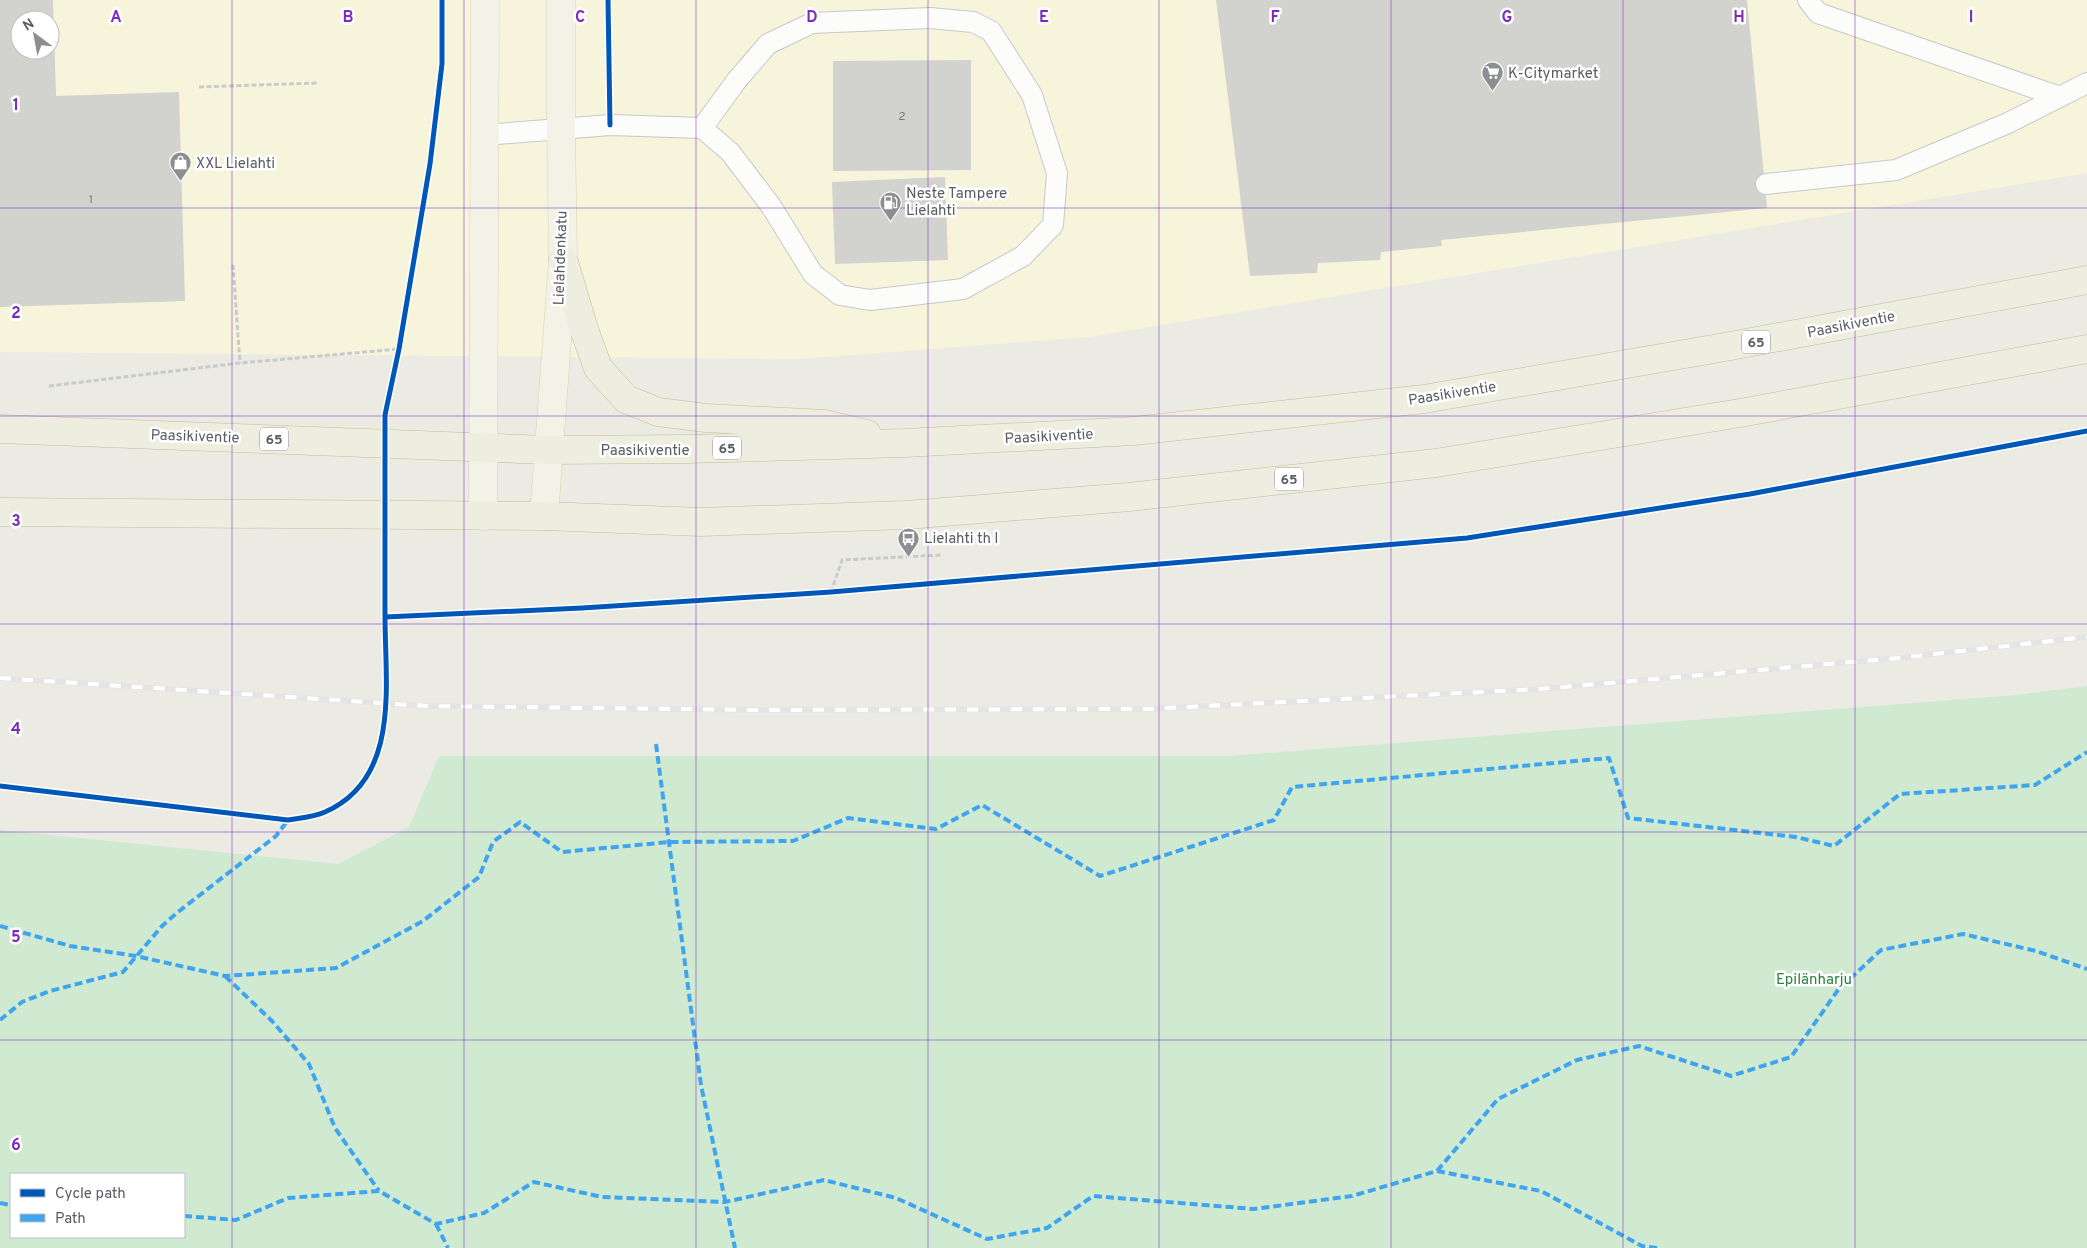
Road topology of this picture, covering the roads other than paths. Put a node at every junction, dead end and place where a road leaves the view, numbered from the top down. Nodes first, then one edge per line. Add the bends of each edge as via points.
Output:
1 (485, 0) edge
2 (561, 0) edge
3 (1808, 0) edge
4 (2087, 83) edge
5 (2060, 98) junction
6 (702, 128) junction
7 (560, 129) junction
8 (484, 135) junction
9 (1766, 184) dead end
10 (563, 259) junction
11 (2087, 280) edge
12 (2087, 349) edge
13 (0, 429) edge
14 (905, 443) junction
15 (483, 446) junction
16 (548, 450) junction
17 (0, 512) edge
18 (483, 516) junction
19 (544, 516) junction

1 - 8 main road
2 - 7 main road, Lielahdenkatu
3 - 5 lane via 1818,13
4 - 5 lane
5 - 9 lane via 2008,124 1896,170
6 - 6 lane via 730,152 771,206 813,274 840,295 870,300 963,289 1023,256 1053,226 1057,173 1032,95 991,31 973,22 930,18 812,23 768,44
6 - 7 lane via 610,125
7 - 8 lane
7 - 10 main road, Lielahdenkatu
8 - 15 main road
10 - 14 highway via 598,368 626,399 658,412 706,418 825,424
10 - 16 main road, Lielahdenkatu
11 - 14 highway, Paasikiventie / 65 via 1424,399 1134,431
12 - 19 highway, 65 via 1746,412 1436,462 1129,497 897,516 701,522
13 - 15 highway, Paasikiventie / 65
14 - 16 highway, Paasikiventie / 65 via 688,450
15 - 16 highway, Paasikiventie / 65
15 - 18 main road
16 - 19 main road, Lielahdenkatu
17 - 18 highway, 65
18 - 19 highway, 65

